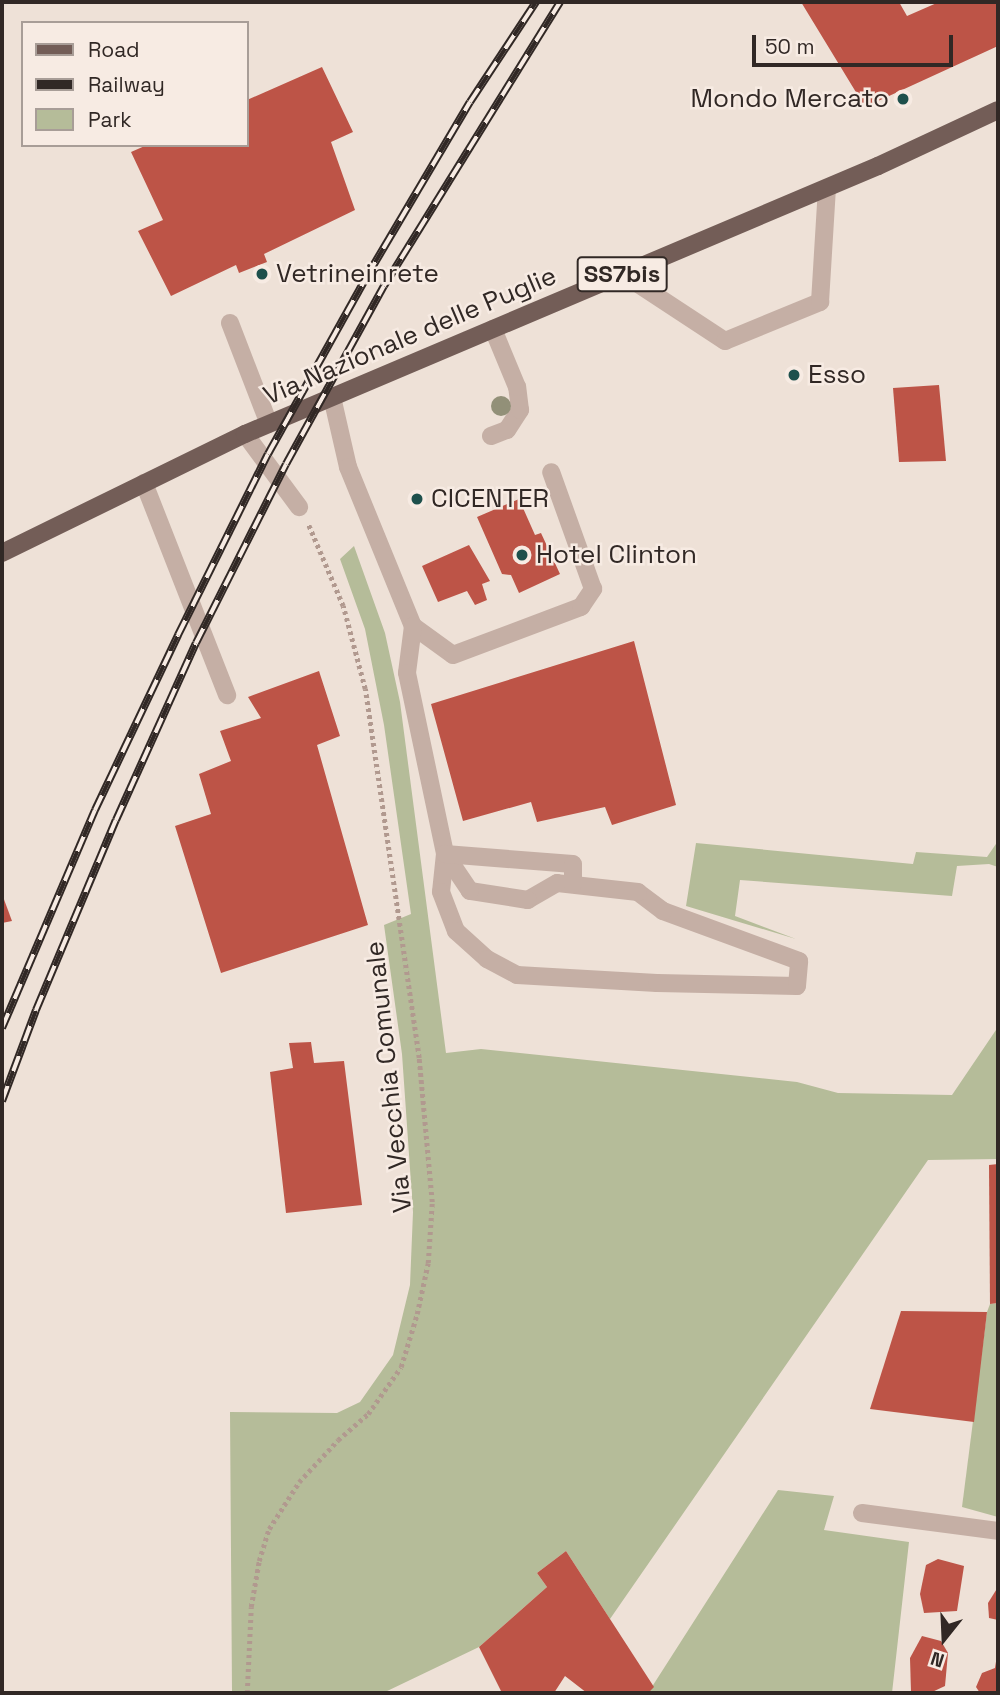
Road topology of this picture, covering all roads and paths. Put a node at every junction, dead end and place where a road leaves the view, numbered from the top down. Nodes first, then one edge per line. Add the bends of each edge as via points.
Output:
1 (998, 110) edge
2 (827, 188) junction
3 (622, 274) junction
4 (230, 323) dead end
5 (493, 329) junction
6 (332, 397) junction
7 (270, 424) junction
8 (245, 434) junction
9 (491, 436) dead end
10 (551, 472) dead end
11 (144, 483) junction
12 (299, 507) joint
13 (2, 553) edge
14 (413, 626) junction
15 (227, 695) dead end
16 (445, 854) junction
17 (573, 884) junction
18 (862, 1513) dead end
19 (998, 1531) edge
20 (247, 1693) edge

1 - 2 main road, Via Nazionale delle Puglie / SS7bis
2 - 3 main road, Via Nazionale delle Puglie / SS7bis
2 - 3 street via 820,302 725,341
3 - 5 main road, Via Nazionale delle Puglie / SS7bis
4 - 7 street
5 - 6 main road, Via Nazionale delle Puglie / SS7bis
5 - 9 street via 517,387 520,410 507,430
6 - 7 main road, Via Nazionale delle Puglie / SS7bis
6 - 14 street via 348,467
7 - 8 main road, Via Nazionale delle Puglie / SS7bis
8 - 11 main road, Via Nazionale delle Puglie / SS7bis
8 - 12 street
10 - 14 street via 593,589 581,607 453,655
11 - 13 main road, Via Nazionale delle Puglie / SS7bis
11 - 15 street
12 - 20 path, Via Vecchia Comunale via 343,606 365,689 419,1058 432,1202 428,1263 401,1367 368,1414 299,1482 269,1529 251,1607
14 - 16 street via 407,673
16 - 17 street via 573,864
16 - 17 street via 470,891 528,900 556,883
16 - 17 street via 441,892 456,931 486,959 517,975 797,986 799,961 663,911 638,891
18 - 19 street

